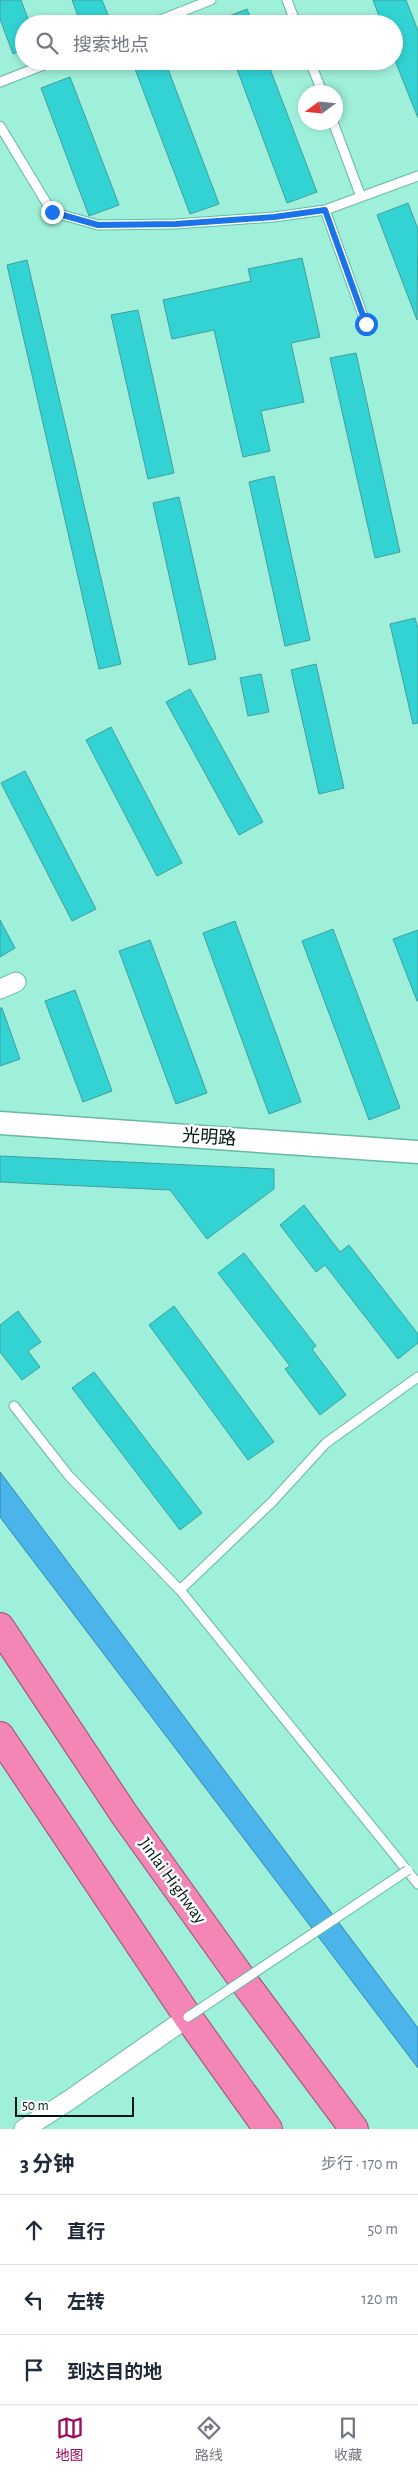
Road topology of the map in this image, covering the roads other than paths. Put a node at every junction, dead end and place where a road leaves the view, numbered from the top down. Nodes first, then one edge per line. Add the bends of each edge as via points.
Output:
1 (211, 0) edge
2 (287, 0) edge
3 (173, 15) edge
4 (293, 15) edge
5 (31, 70) edge
6 (313, 70) edge
7 (0, 82) edge
8 (319, 85) edge
9 (0, 126) edge
10 (336, 130) edge
11 (418, 176) edge
12 (361, 197) junction
13 (325, 210) junction
14 (366, 324) dead end
15 (0, 1123) edge
16 (418, 1152) edge
17 (418, 1378) edge
18 (14, 1406) dead end
19 (180, 1590) junction
20 (0, 1627) edge
21 (0, 1736) edge
22 (408, 1870) junction
23 (418, 1884) edge
24 (242, 1979) junction
25 (188, 2017) junction
26 (24, 2129) edge
27 (268, 2129) edge
28 (354, 2129) edge

1 - 3 lane
2 - 4 lane
5 - 7 lane
6 - 8 lane
9 - 13 lane via 52,212 98,225 176,224
10 - 12 lane
11 - 12 lane
12 - 13 lane
13 - 14 lane
15 - 16 street, 光明路
17 - 19 lane via 326,1443 272,1502
18 - 19 lane via 69,1476
19 - 22 lane
20 - 24 highway, Jinlai Highway via 124,1814
21 - 25 highway
22 - 23 lane
22 - 24 lane, bridge
24 - 25 lane, bridge
24 - 28 highway, Jinlai Highway
25 - 26 street
25 - 27 highway

